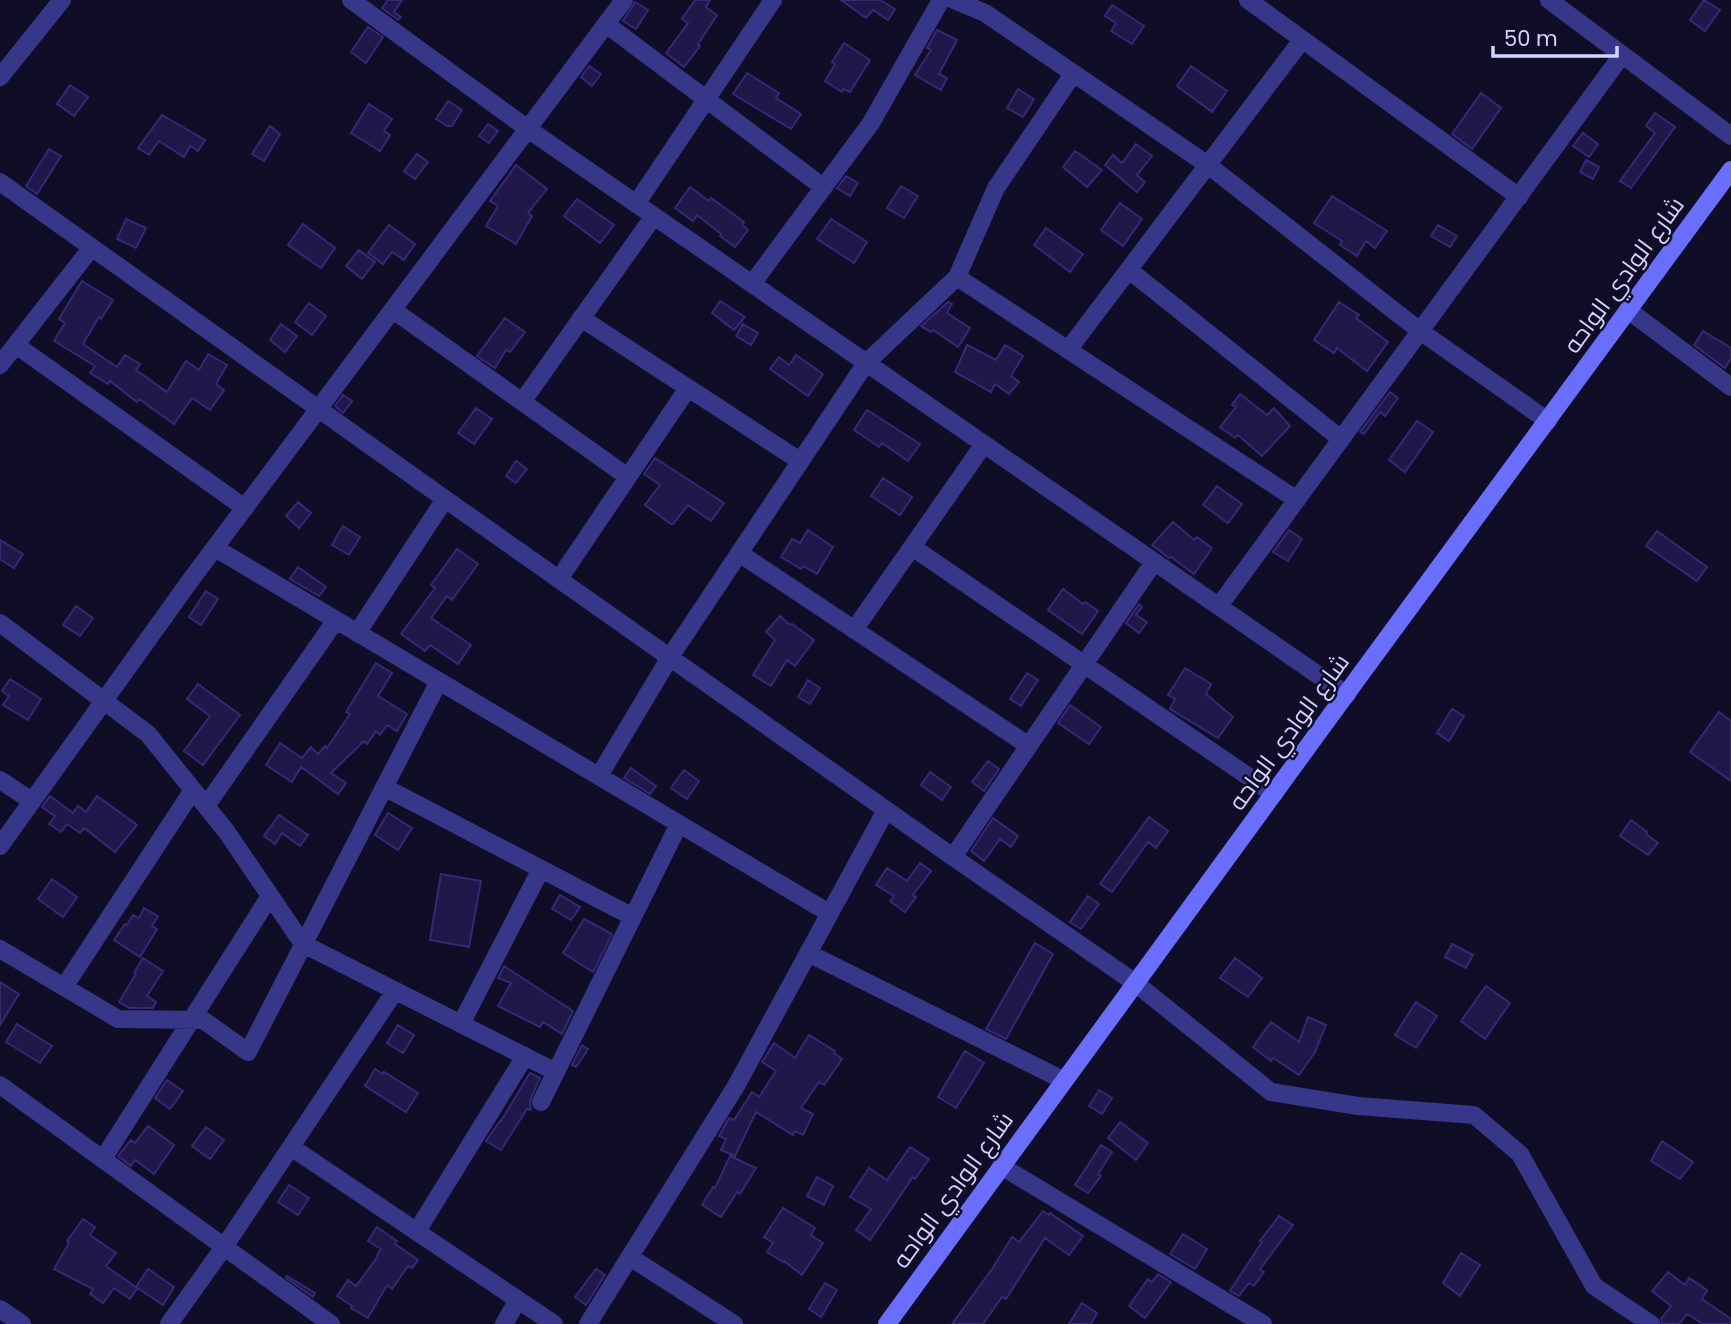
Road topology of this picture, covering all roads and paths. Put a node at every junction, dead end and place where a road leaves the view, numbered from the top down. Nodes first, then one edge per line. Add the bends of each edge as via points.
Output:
1 (62, 0) edge
2 (351, 0) edge
3 (624, 0) edge
4 (774, 0) edge
5 (941, 0) edge
6 (954, 0) edge
7 (1248, 0) edge
8 (1549, 0) edge
9 (606, 24) junction
10 (1302, 40) junction
11 (1622, 55) junction
12 (1073, 74) junction
13 (0, 77) edge
14 (706, 99) junction
15 (528, 129) junction
16 (1731, 135) edge
17 (1208, 165) junction
18 (1731, 170) edge
19 (0, 181) edge
20 (823, 187) junction
21 (1519, 197) junction
22 (636, 204) junction
23 (654, 216) junction
24 (92, 247) junction
25 (1129, 271) junction
26 (957, 277) junction
27 (752, 284) junction
28 (393, 310) junction
29 (1628, 310) junction
30 (582, 318) junction
31 (1420, 331) junction
32 (16, 345) junction
33 (1069, 350) junction
34 (866, 363) junction
35 (0, 365) edge
36 (1731, 387) edge
37 (688, 388) junction
38 (522, 402) junction
39 (318, 410) junction
40 (1548, 421) junction
41 (1341, 439) junction
42 (984, 444) junction
43 (800, 461) junction
44 (628, 477) junction
45 (445, 499) junction
46 (1297, 500) junction
47 (245, 508) junction
48 (912, 547) junction
49 (215, 548) junction
50 (739, 553) junction
51 (1154, 562) junction
52 (559, 579) junction
53 (1219, 606) junction
54 (336, 620) junction
55 (0, 623) edge
56 (854, 630) junction
57 (357, 633) junction
58 (670, 657) junction
59 (1084, 664) junction
60 (439, 681) junction
61 (1347, 695) junction
62 (104, 701) junction
63 (1029, 746) junction
64 (599, 776) junction
65 (0, 780) edge
66 (384, 787) junction
67 (192, 790) junction
68 (1274, 794) junction
69 (32, 801) junction
70 (206, 806) junction
71 (886, 810) junction
72 (680, 824) junction
73 (0, 846) edge
74 (953, 857) junction
75 (541, 869) junction
76 (270, 896) junction
77 (829, 914) junction
78 (633, 917) junction
79 (303, 944) junction
80 (0, 950) edge
81 (808, 953) junction
82 (1134, 982) junction
83 (64, 987) junction
84 (395, 991) junction
85 (191, 1020) junction
86 (461, 1024) junction
87 (525, 1056) junction
88 (556, 1072) junction
89 (1063, 1080) junction
90 (1, 1087) edge
91 (541, 1102) dead end
92 (291, 1147) junction
93 (103, 1159) junction
94 (1001, 1166) junction
95 (417, 1231) junction
96 (224, 1247) junction
97 (630, 1256) junction
98 (518, 1300) junction
99 (0, 1309) edge
100 (22, 1324) edge
101 (169, 1324) edge
102 (331, 1324) edge
103 (504, 1324) edge
104 (554, 1324) edge
105 (588, 1324) edge
106 (734, 1324) edge
107 (887, 1324) edge
108 (1263, 1324) edge
109 (1651, 1324) edge

1 - 13 street
2 - 15 street
3 - 9 street
4 - 14 street
5 - 20 street via 871,123
6 - 12 street via 985,13
7 - 10 street
8 - 11 street
9 - 14 street
9 - 15 street
10 - 17 street
10 - 21 street
11 - 16 street
11 - 21 street
12 - 17 street
12 - 26 street via 996,188
14 - 20 street
14 - 22 street
15 - 22 street
15 - 28 street
17 - 25 street
17 - 31 street
18 - 29 main road, شارع الوادي الواحه
19 - 24 street
20 - 27 street
21 - 31 street
22 - 23 street
23 - 27 street
23 - 30 street
24 - 32 street
24 - 39 street
25 - 33 street
25 - 41 street
26 - 33 street
26 - 34 street
27 - 34 street
28 - 38 street
28 - 39 street
29 - 36 street
29 - 40 main road, شارع الوادي الواحه
30 - 37 street
30 - 38 street
31 - 40 street
31 - 41 street
32 - 35 street
32 - 47 street
33 - 46 street
34 - 42 street
34 - 43 street
37 - 43 street
37 - 44 street
38 - 44 street
39 - 45 street
39 - 47 street
40 - 61 main road, شارع الوادي الواحه
41 - 46 street
42 - 48 street
42 - 51 street
43 - 50 street
44 - 52 street
45 - 52 street
45 - 57 street
46 - 53 street
47 - 49 street
48 - 56 street
48 - 59 street
49 - 54 street
49 - 62 street
50 - 56 street
50 - 58 street
51 - 53 street
51 - 59 street
52 - 58 street
53 - 61 street
54 - 57 street
54 - 70 street
55 - 62 street
56 - 63 street
57 - 60 street
58 - 64 street
58 - 71 street
59 - 63 street
59 - 68 street
60 - 64 street
60 - 66 street
61 - 68 main road, شارع الوادي الواحه
62 - 67 street via 148,734
62 - 69 street
63 - 74 street
64 - 72 street
65 - 69 street
66 - 75 street
66 - 79 street
67 - 70 street
67 - 83 street
68 - 82 main road, شارع الوادي الواحه
69 - 73 street
70 - 76 street
71 - 74 street
71 - 77 street
72 - 77 street
72 - 78 street
74 - 82 street
75 - 78 street
75 - 86 street
76 - 79 street
76 - 85 street
77 - 81 street
78 - 88 street
79 - 84 street
79 - 85 street via 248,1052 203,1020
80 - 83 street
81 - 89 street
81 - 97 street via 736,1086
82 - 89 main road, شارع الوادي الواحه
82 - 109 street via 1271,1092 1358,1106 1474,1115 1520,1154 1594,1286
83 - 85 street via 118,1019
84 - 86 street
84 - 92 street
85 - 93 street
86 - 87 street
87 - 88 street
87 - 95 street
88 - 91 street
89 - 94 main road, شارع الوادي الواحه
90 - 93 street
92 - 95 street
92 - 96 street
93 - 96 street
94 - 107 main road, شارع الوادي الواحه
94 - 108 street
95 - 98 street
96 - 101 street
96 - 102 street
97 - 105 street
97 - 106 street
98 - 103 street
98 - 104 street
99 - 100 street

